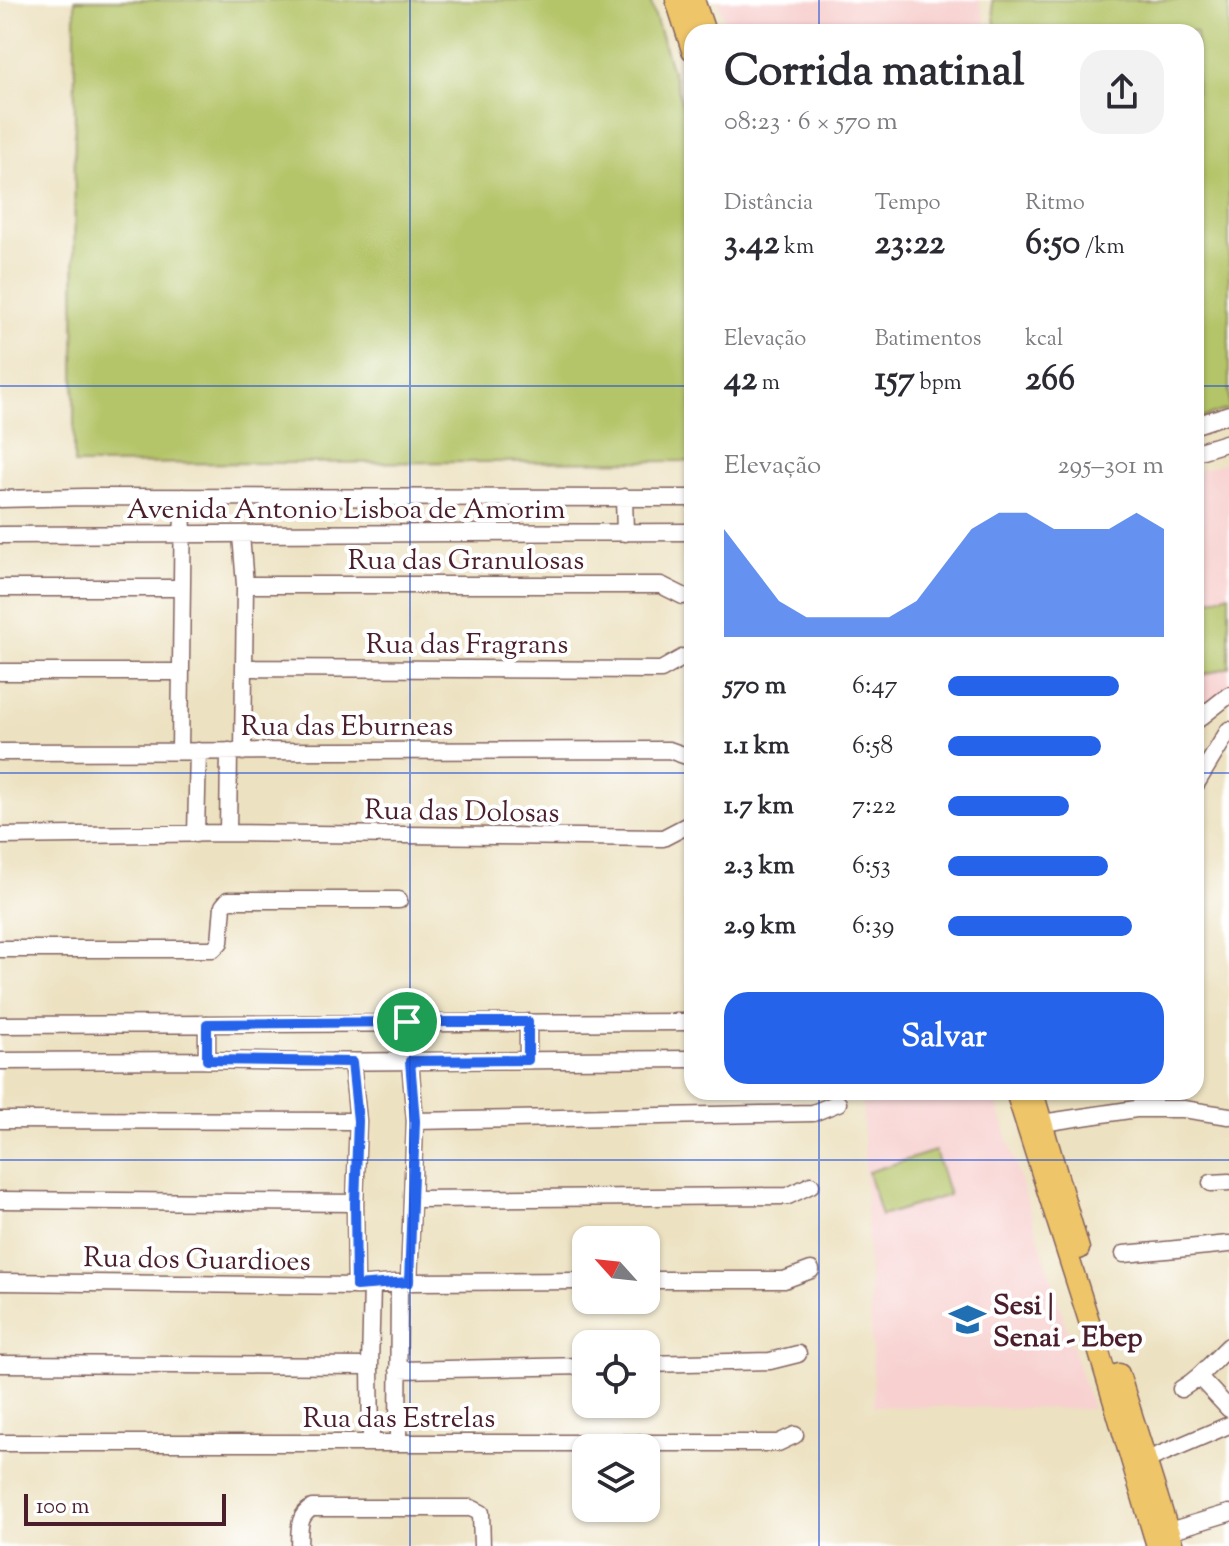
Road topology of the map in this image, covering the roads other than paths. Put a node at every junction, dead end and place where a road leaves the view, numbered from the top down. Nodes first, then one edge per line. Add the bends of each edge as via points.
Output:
1 (676, 0) edge
2 (694, 0) edge
3 (702, 24) edge
4 (684, 25) edge
5 (1229, 414) edge
6 (1204, 422) edge
7 (1229, 442) edge
8 (1204, 450) edge
9 (183, 497) junction
10 (624, 497) junction
11 (684, 498) edge
12 (0, 499) edge
13 (684, 532) edge
14 (625, 533) junction
15 (0, 535) edge
16 (183, 535) junction
17 (241, 535) junction
18 (245, 585) junction
19 (0, 588) edge
20 (182, 588) junction
21 (683, 596) dead end
22 (684, 657) dead end
23 (246, 668) junction
24 (0, 672) edge
25 (180, 672) junction
26 (1229, 695) edge
27 (1204, 715) edge
28 (1229, 730) edge
29 (180, 751) junction
30 (198, 751) junction
31 (0, 752) edge
32 (236, 752) junction
33 (684, 755) edge
34 (1204, 771) edge
35 (684, 827) edge
36 (228, 833) junction
37 (196, 834) junction
38 (0, 836) edge
39 (399, 900) dead end
40 (0, 949) edge
41 (528, 1022) junction
42 (684, 1022) edge
43 (207, 1024) junction
44 (0, 1025) edge
45 (684, 1059) edge
46 (207, 1060) junction
47 (528, 1060) junction
48 (0, 1061) edge
49 (410, 1061) junction
50 (352, 1062) junction
51 (1019, 1100) edge
52 (1035, 1100) edge
53 (838, 1103) dead end
54 (1229, 1116) edge
55 (0, 1120) edge
56 (358, 1121) junction
57 (415, 1121) junction
58 (1042, 1123) junction
59 (1229, 1182) edge
60 (1211, 1183) dead end
61 (811, 1185) dead end
62 (413, 1199) junction
63 (0, 1200) edge
64 (355, 1203) junction
65 (1229, 1244) edge
66 (1124, 1254) dead end
67 (811, 1270) dead end
68 (660, 1280) edge
69 (572, 1281) edge
70 (0, 1282) edge
71 (404, 1282) junction
72 (364, 1285) junction
73 (1229, 1346) edge
74 (798, 1354) dead end
75 (0, 1364) edge
76 (660, 1364) edge
77 (370, 1366) junction
78 (572, 1366) edge
79 (398, 1370) junction
80 (1200, 1378) junction
81 (1181, 1389) dead end
82 (1229, 1409) edge
83 (1227, 1432) edge
84 (795, 1435) dead end
85 (0, 1443) edge
86 (371, 1443) junction
87 (398, 1443) junction
88 (1147, 1460) junction
89 (1229, 1513) edge
90 (1166, 1541) edge
91 (299, 1546) edge
92 (482, 1546) edge

1 - 4 main road
2 - 3 main road
5 - 6 street
7 - 8 street
9 - 10 street, Avenida Antonio Lisboa de Amorim
9 - 12 street, Avenida Antonio Lisboa de Amorim
9 - 16 street
10 - 11 street, Avenida Antonio Lisboa de Amorim
10 - 14 street
13 - 14 street, Avenida Antonio Lisboa de Amorim
14 - 17 street, Avenida Antonio Lisboa de Amorim
15 - 16 street, Avenida Antonio Lisboa de Amorim
16 - 17 street, Avenida Antonio Lisboa de Amorim
16 - 20 street
17 - 18 street
18 - 21 street, Rua das Granulosas via 661,585
18 - 23 street
19 - 20 street
20 - 25 street
22 - 23 street, Rua das Fragrans via 661,670
23 - 32 street
24 - 25 street
25 - 29 street
26 - 27 street
28 - 34 street
29 - 30 street, Rua das Eburneas
29 - 31 street, Rua das Eburneas
30 - 32 street, Rua das Eburneas
30 - 37 street
32 - 33 street, Rua das Eburneas via 669,750
32 - 36 street
35 - 36 street, Rua das Dolosas via 663,838
36 - 37 street, Rua das Dolosas
37 - 38 street, Rua das Dolosas
39 - 40 street via 228,900 216,948
41 - 42 street
41 - 43 street via 407,1014
41 - 47 street
43 - 44 street
43 - 46 street
45 - 47 street
46 - 48 street
46 - 50 street
47 - 49 street
49 - 50 street
49 - 57 street
50 - 56 street
51 - 90 main road
52 - 58 main road
53 - 57 street via 813,1113
54 - 58 street via 1136,1109
55 - 56 street
56 - 64 street
57 - 62 street
58 - 88 main road
59 - 60 street
61 - 62 street via 788,1196
62 - 71 street
63 - 64 street
64 - 72 street
65 - 66 street
67 - 68 street via 784,1280
69 - 71 street, Rua dos Guardioes
70 - 72 street, Rua dos Guardioes
71 - 72 street, Rua dos Guardioes
71 - 79 street
72 - 77 street
73 - 80 street
74 - 76 street via 770,1361
75 - 77 street
77 - 86 street
78 - 79 street
79 - 87 street
80 - 81 street
80 - 82 street
83 - 88 street
84 - 87 street, Rua das Estrelas via 778,1443
85 - 86 street, Rua das Estrelas
86 - 87 street, Rua das Estrelas
88 - 90 main road
89 - 90 street
91 - 92 street via 300,1520 312,1508 476,1509 482,1517

